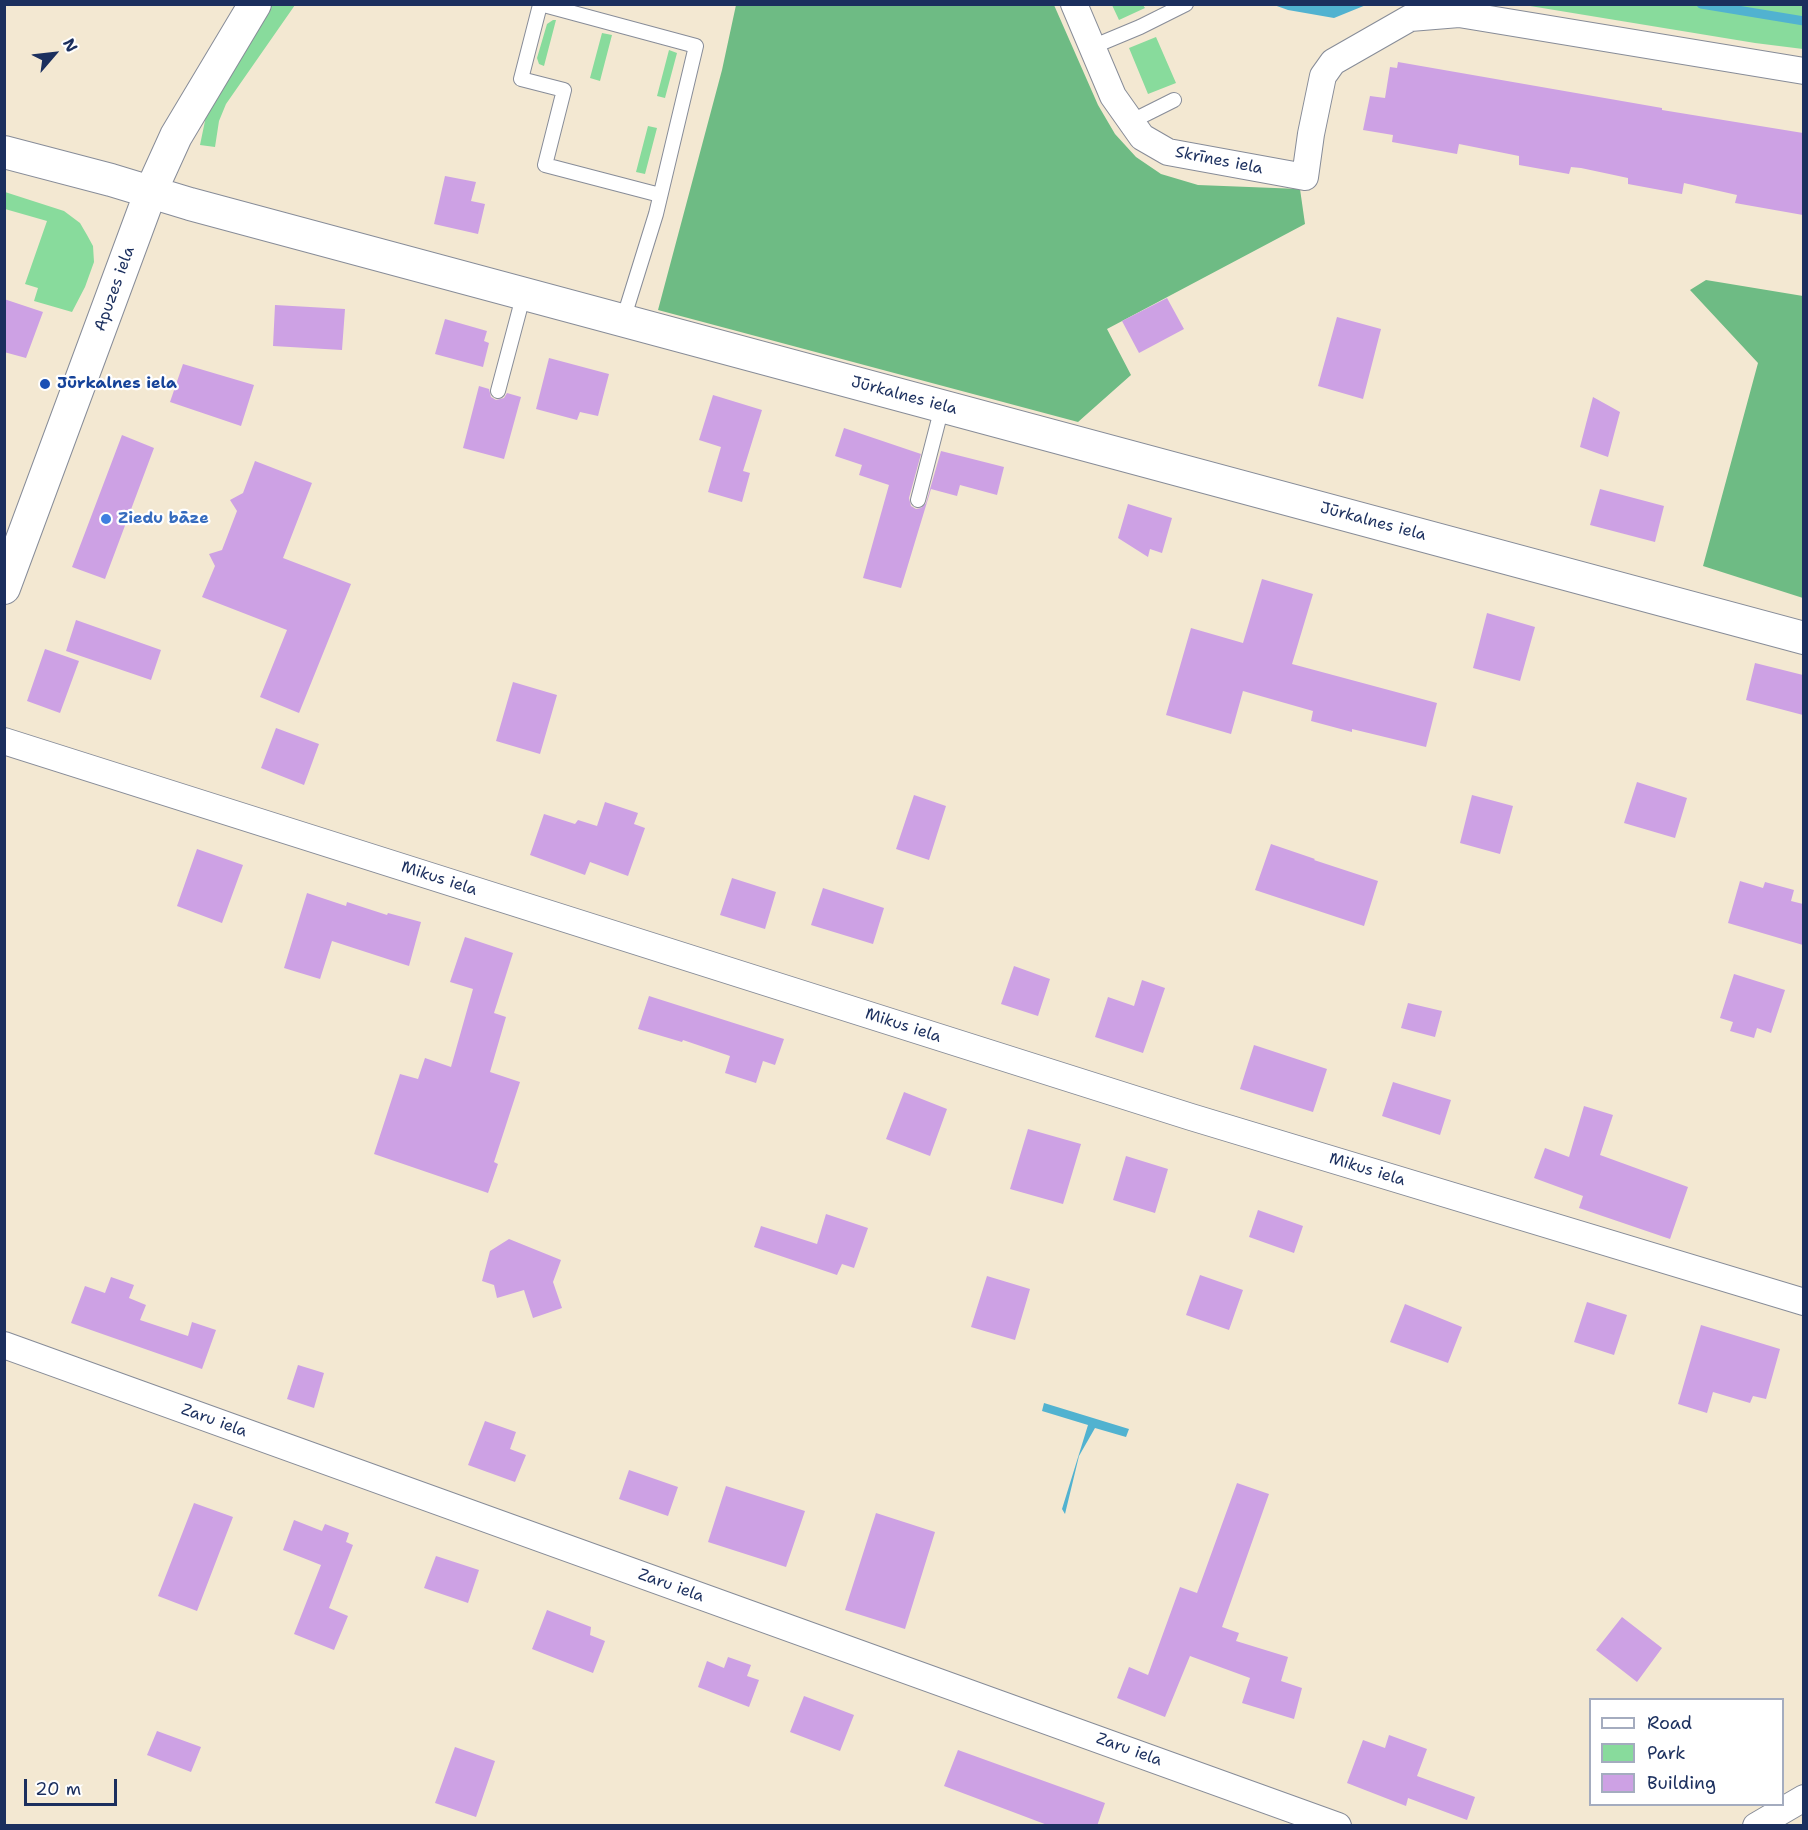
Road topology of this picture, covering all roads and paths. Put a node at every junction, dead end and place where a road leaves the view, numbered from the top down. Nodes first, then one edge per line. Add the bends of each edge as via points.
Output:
1 (255, 4) edge
2 (1074, 4) edge
3 (1186, 4) edge
4 (540, 5) edge
5 (1092, 47) junction
6 (1803, 71) edge
7 (1174, 100) dead end
8 (1130, 122) junction
9 (4, 152) edge
10 (151, 192) junction
11 (660, 195) junction
12 (524, 294) junction
13 (623, 320) junction
14 (498, 391) dead end
15 (942, 407) junction
16 (918, 500) dead end
17 (4, 588) edge
18 (1803, 638) edge
19 (4, 741) edge
20 (1803, 1302) edge
21 (4, 1345) edge
22 (1803, 1798) edge
23 (1338, 1826) edge
24 (1756, 1826) edge

1 - 10 street, Apuzes iela via 176,136
2 - 5 street, Skrīnes iela
3 - 5 lane
4 - 11 lane via 696,46
4 - 11 lane via 521,79 564,90 545,165
5 - 8 street, Skrīnes iela via 1113,96
6 - 8 street, Skrīnes iela via 1459,14 1410,18 1333,62 1323,76 1305,177 1168,152 1142,137
7 - 8 lane
9 - 10 street, Jūrkalnes iela
10 - 12 street, Jūrkalnes iela
10 - 17 street, Apuzes iela
11 - 13 lane
12 - 13 street, Jūrkalnes iela
12 - 14 lane
13 - 15 street, Jūrkalnes iela
15 - 16 lane
15 - 18 street, Jūrkalnes iela
19 - 20 street, Mikus iela via 1191,1117
21 - 23 street, Zaru iela
22 - 24 street

